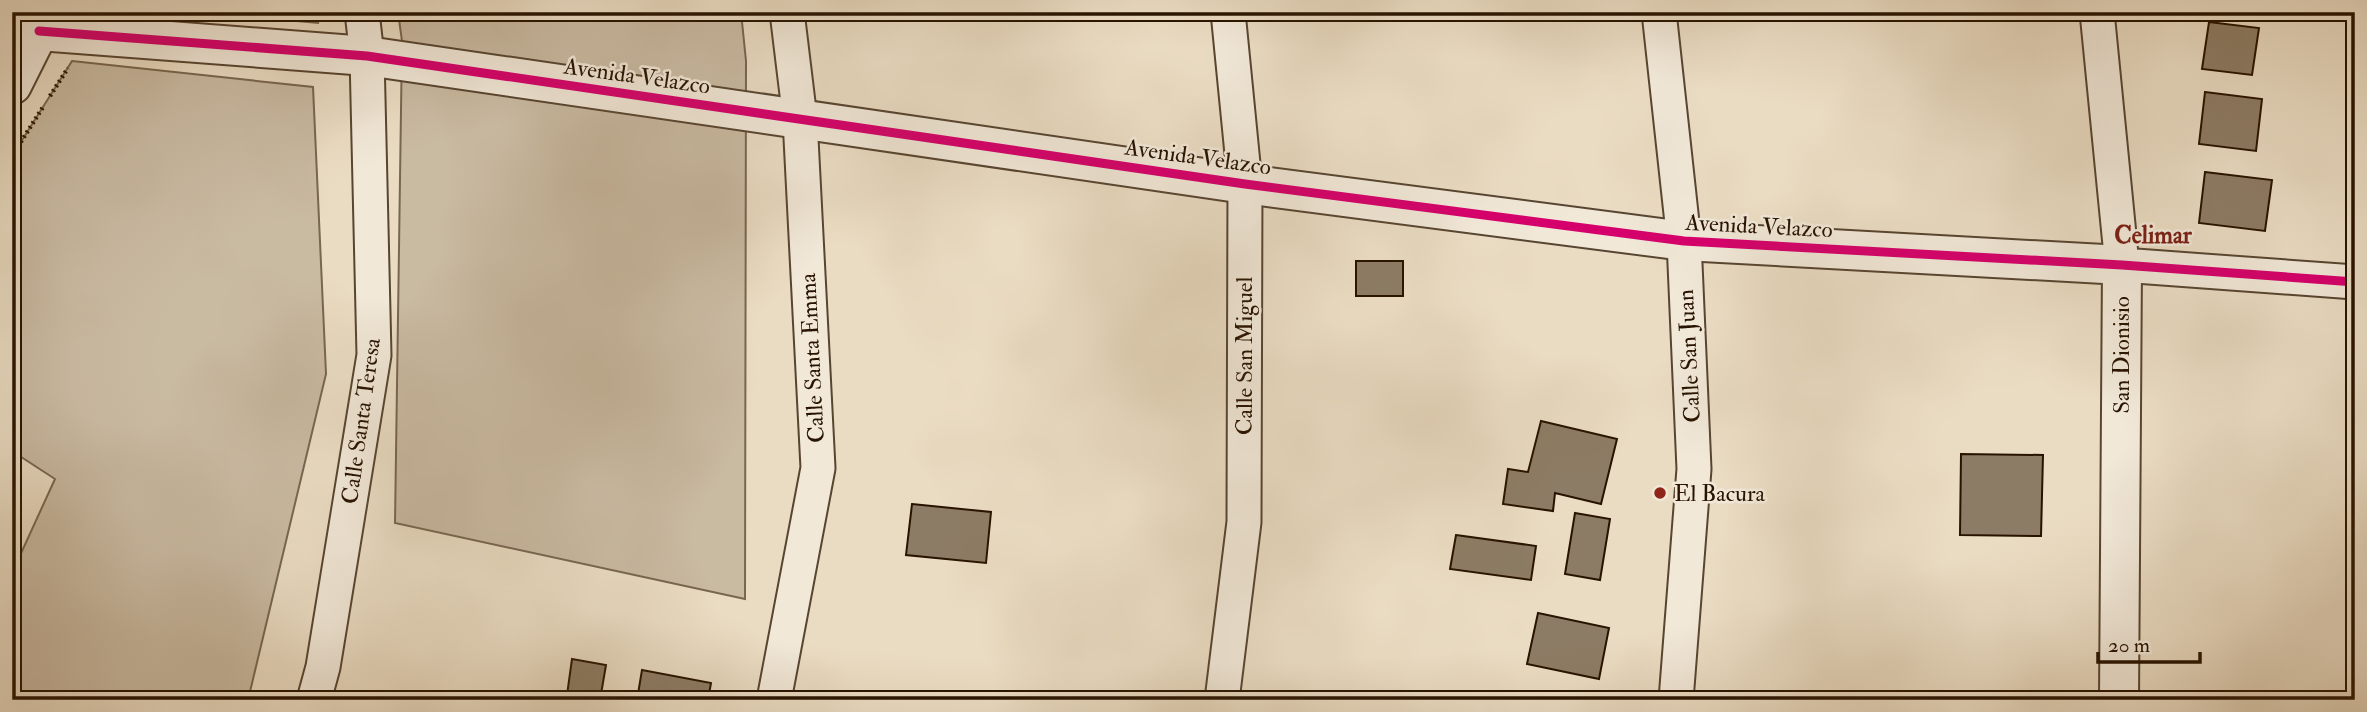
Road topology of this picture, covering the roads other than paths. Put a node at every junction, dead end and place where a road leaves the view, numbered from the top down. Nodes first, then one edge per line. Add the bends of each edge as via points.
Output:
1 (362, 12) edge
2 (787, 12) edge
3 (1228, 12) edge
4 (1659, 12) edge
5 (2097, 12) edge
6 (26, 29) edge
7 (367, 56) junction
8 (12, 85) edge
9 (800, 119) junction
10 (1245, 184) junction
11 (1684, 241) junction
12 (2122, 265) junction
13 (2355, 282) edge
14 (314, 700) edge
15 (774, 700) edge
16 (1222, 700) edge
17 (1676, 700) edge
18 (2119, 700) edge

1 - 7 street, Calle Santa Teresa
2 - 9 street, Calle Santa Emma
3 - 10 street, Calle San Miguel
4 - 11 street, Calle San Juan
5 - 12 street, San Dionisio
6 - 7 street, Avenida Velazco
6 - 8 street
7 - 9 street, Avenida Velazco
7 - 14 street, Calle Santa Teresa via 374,355
9 - 10 street, Avenida Velazco
9 - 15 street, Calle Santa Emma via 818,468
10 - 11 street, Avenida Velazco
10 - 16 street, Calle San Miguel via 1244,522
11 - 12 street, Avenida Velazco
11 - 17 street, Calle San Juan via 1694,469
12 - 13 street, Avenida Velazco
12 - 18 street, San Dionisio

